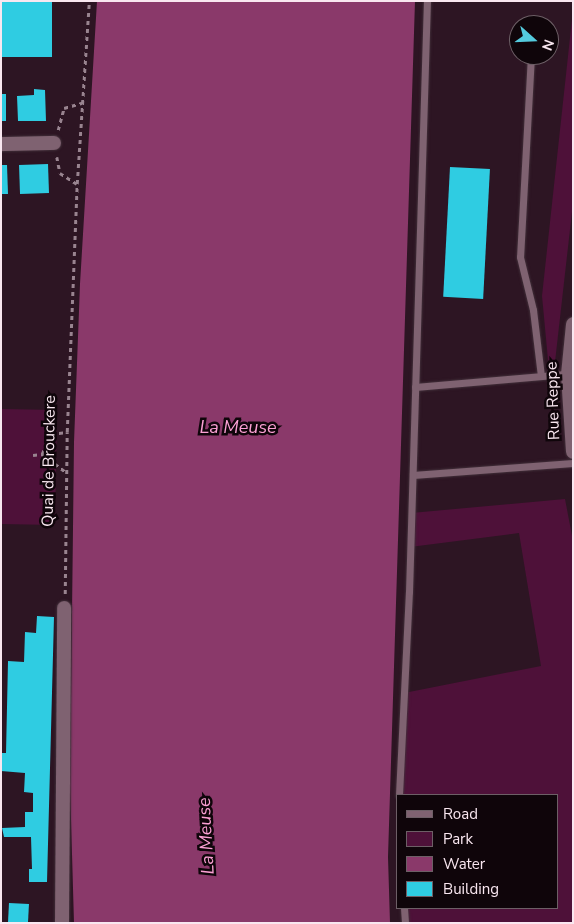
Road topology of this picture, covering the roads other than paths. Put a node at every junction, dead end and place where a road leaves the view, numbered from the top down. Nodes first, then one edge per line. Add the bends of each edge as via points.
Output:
1 (427, 1) edge
2 (530, 65) edge
3 (54, 143) road end
4 (1, 144) edge
5 (573, 324) edge
6 (571, 351) edge
7 (568, 374) junction
8 (540, 376) junction
9 (415, 387) junction
10 (573, 451) edge
11 (573, 463) edge
12 (413, 475) junction
13 (64, 608) road end
14 (399, 794) edge
15 (404, 909) edge
16 (62, 923) edge
17 (405, 923) edge

1 - 9 lane
2 - 8 lane via 520,257 533,310
3 - 4 street
5 - 6 main road, Rue Reppe
6 - 7 main road, Rue Reppe
7 - 8 lane
7 - 10 main road, Rue Reppe
8 - 9 lane
9 - 12 lane
11 - 12 lane
12 - 14 lane
13 - 16 street
15 - 17 lane

